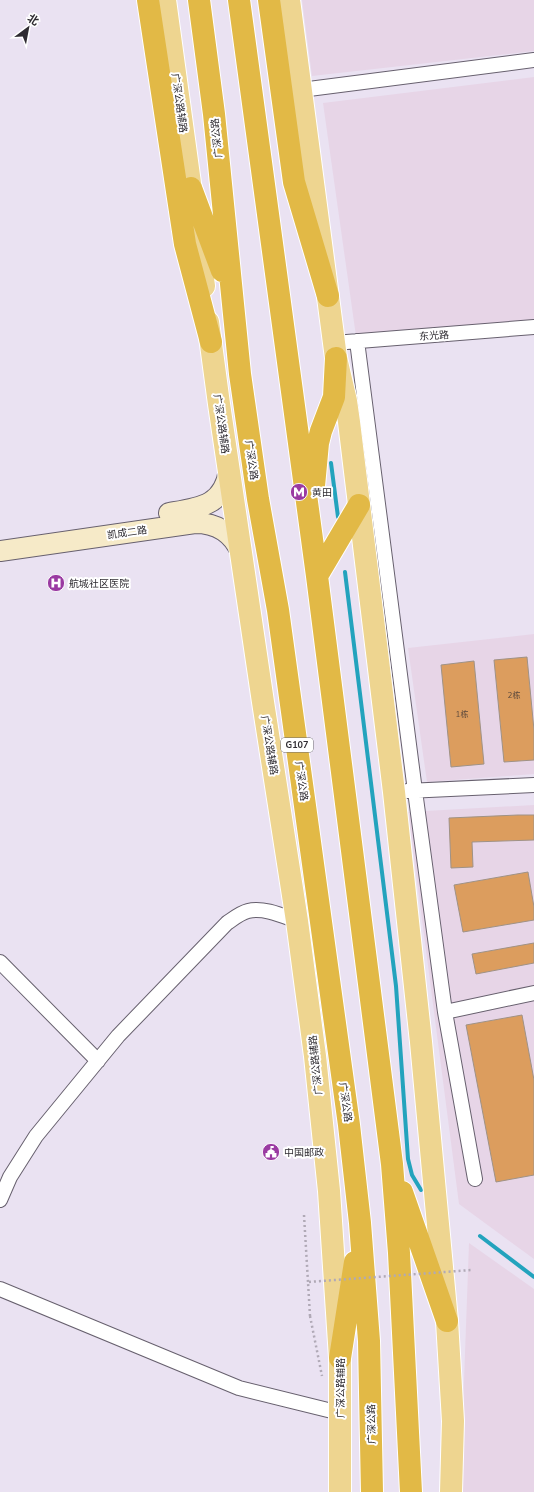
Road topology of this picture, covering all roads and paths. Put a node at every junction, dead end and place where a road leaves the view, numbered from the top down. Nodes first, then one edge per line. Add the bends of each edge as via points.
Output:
1 (148, 0) edge
2 (165, 0) edge
3 (199, 0) edge
4 (239, 0) edge
5 (269, 0) edge
6 (289, 0) edge
7 (534, 60) edge
8 (301, 90) junction
9 (191, 188) junction
10 (328, 296) junction
11 (232, 297) junction
12 (534, 327) edge
13 (358, 341) junction
14 (211, 342) junction
15 (335, 351) junction
16 (229, 470) junction
17 (359, 505) junction
18 (0, 538) edge
19 (312, 539) junction
20 (0, 551) edge
21 (241, 553) junction
22 (317, 576) junction
23 (534, 785) edge
24 (415, 791) junction
25 (394, 792) junction
26 (297, 921) junction
27 (0, 962) edge
28 (534, 993) edge
29 (445, 1012) junction
30 (98, 1061) junction
31 (392, 1164) junction
32 (476, 1179) dead end
33 (0, 1200) edge
34 (304, 1215) dead end
35 (360, 1223) junction
36 (472, 1270) dead end
37 (308, 1282) junction
38 (0, 1289) edge
39 (447, 1321) junction
40 (340, 1358) junction
41 (324, 1384) dead end
42 (340, 1413) junction
43 (340, 1492) edge
44 (372, 1492) edge
45 (411, 1492) edge
46 (451, 1492) edge

1 - 14 highway via 185,244
2 - 9 main road, 广深公路辅路
3 - 11 highway, 广深公路 / G107 via 214,114
4 - 19 highway
5 - 10 highway via 294,182
6 - 8 main road
7 - 8 street
8 - 10 main road
9 - 11 highway
9 - 14 main road, 广深公路辅路
10 - 15 main road
11 - 35 highway, 广深公路 / G107 via 258,499 278,610 348,1117
12 - 13 street, 东光路
13 - 15 street, 东光路
13 - 24 street
14 - 16 main road, 广深公路辅路
15 - 17 main road via 346,401
15 - 19 highway via 334,397 316,453
16 - 18 street, 凯成二路 via 222,490 200,508
16 - 21 main road, 广深公路辅路
17 - 22 highway
17 - 25 main road
19 - 22 highway
20 - 21 street, 凯成二路 via 195,523 208,524 225,532 235,540
21 - 26 main road, 广深公路辅路
22 - 31 highway
23 - 24 street
24 - 25 street
24 - 29 street
25 - 39 main road
26 - 30 street via 263,911 250,911 227,923 118,1036
26 - 40 main road, 广深公路辅路 via 315,1056
27 - 30 street
28 - 29 street
29 - 32 street
30 - 33 street via 36,1136 10,1177
31 - 39 highway
31 - 45 highway
34 - 37 path
35 - 40 highway
35 - 44 highway, 广深公路 / G107 via 369,1341
36 - 37 path, bridge
37 - 41 path, bridge via 310,1316
38 - 42 street via 239,1388
39 - 46 main road via 453,1421
40 - 42 main road, 广深公路辅路
42 - 43 main road, 广深公路辅路

